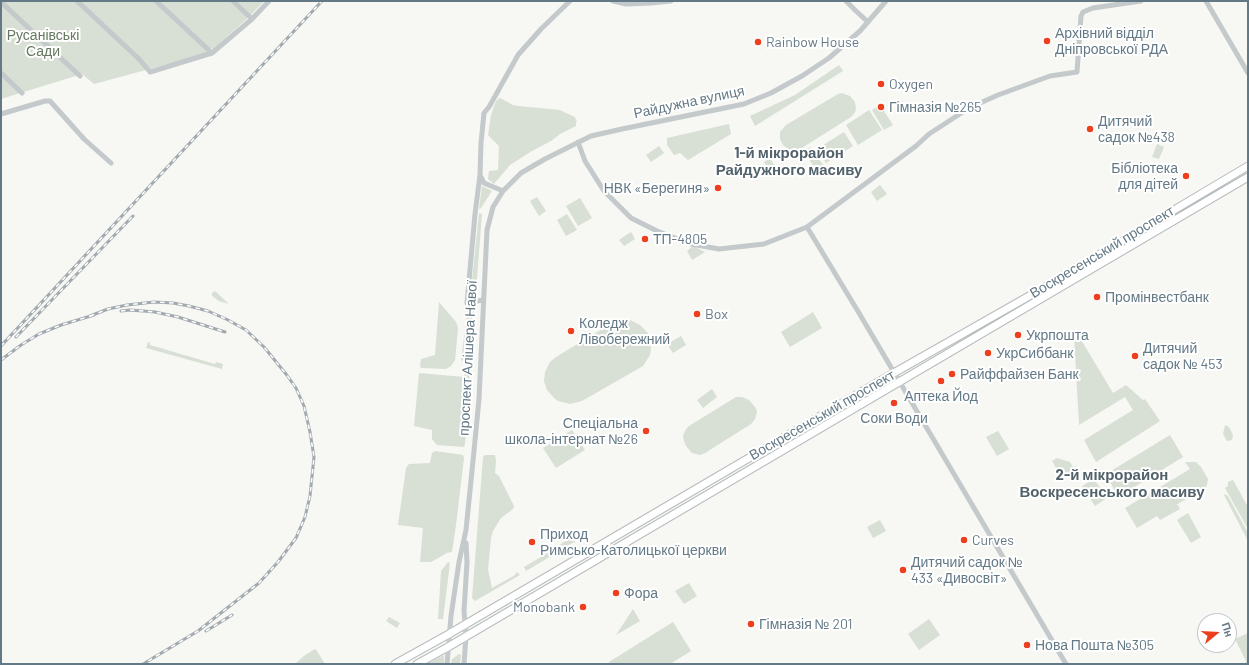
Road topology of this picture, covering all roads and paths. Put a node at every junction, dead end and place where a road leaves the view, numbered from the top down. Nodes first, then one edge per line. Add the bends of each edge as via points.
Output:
1 (78, 1) edge
2 (156, 1) edge
3 (233, 1) edge
4 (269, 1) edge
5 (570, 1) edge
6 (613, 1) edge
7 (671, 1) edge
8 (846, 1) edge
9 (886, 1) edge
10 (1141, 1) edge
11 (1206, 1) edge
12 (1, 2) edge
13 (252, 19) junction
14 (868, 22) junction
15 (212, 53) junction
16 (1, 73) edge
17 (1248, 73) edge
18 (80, 76) dead end
19 (22, 93) dead end
20 (1, 114) edge
21 (578, 142) junction
22 (111, 163) dead end
23 (1248, 166) edge
24 (480, 175) junction
25 (1248, 177) edge
26 (503, 191) junction
27 (806, 227) junction
28 (483, 300) junction
29 (894, 373) junction
30 (900, 382) junction
31 (466, 530) junction
32 (465, 625) junction
33 (449, 634) junction
34 (466, 636) junction
35 (448, 647) junction
36 (395, 664) edge
37 (416, 664) edge
38 (447, 664) edge
39 (464, 664) edge
40 (1066, 664) edge

1 - 15 street via 150,72
2 - 15 street
3 - 13 street
4 - 13 street
5 - 24 street via 518,54 484,113
6 - 7 street via 626,4
8 - 14 street
9 - 14 street, Райдужна вулиця
10 - 27 street via 1092,8 1083,12 1077,72 1050,76 969,108 929,134
11 - 17 street
12 - 18 street
13 - 15 street
14 - 21 street, Райдужна вулиця via 829,58 771,93 744,104 591,136
16 - 19 street
20 - 22 street via 50,101
21 - 26 street, Райдужна вулиця via 521,173
21 - 27 street via 585,161 604,191 631,218 691,244 719,249 764,244
23 - 29 main road, Воскресенський проспект
24 - 26 street via 484,183
24 - 28 street via 467,303
25 - 30 main road, Воскресенський проспект
26 - 28 street, проспект Алішера Навої via 493,207 487,230
27 - 29 street
28 - 31 street, проспект Алішера Навої via 478,408
29 - 30 street
29 - 32 main road, Воскресенський проспект
30 - 34 main road, Воскресенський проспект
30 - 40 street
31 - 32 street, проспект Алішера Навої
31 - 33 street, проспект Алішера Навої
32 - 33 main road, Воскресенський проспект
32 - 34 street, проспект Алішера Навої
33 - 35 street, проспект Алішера Навої
33 - 36 main road, Воскресенський проспект
34 - 35 main road, Воскресенський проспект
34 - 39 street, проспект Алішера Навої
35 - 37 main road, Воскресенський проспект
35 - 38 street, проспект Алішера Навої

